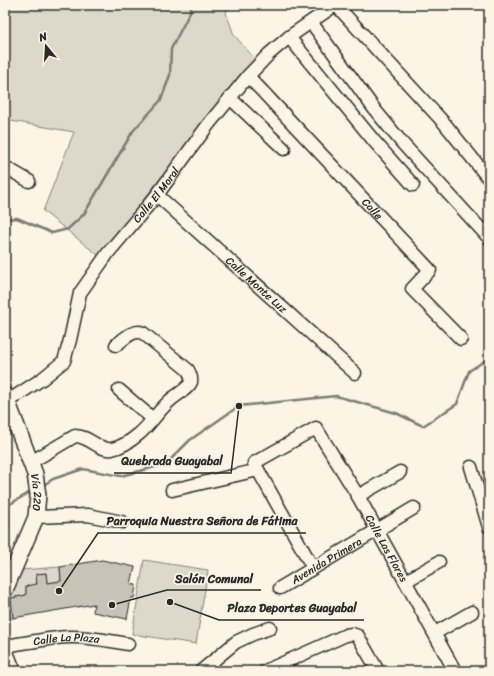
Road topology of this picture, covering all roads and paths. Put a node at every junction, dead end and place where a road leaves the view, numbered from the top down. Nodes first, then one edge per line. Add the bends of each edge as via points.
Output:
1 (335, 5) edge
2 (311, 22) junction
3 (289, 37) junction
4 (248, 76) junction
5 (230, 98) junction
6 (284, 149) dead end
7 (5, 167) edge
8 (489, 179) edge
9 (29, 181) dead end
10 (413, 185) dead end
11 (157, 196) junction
12 (489, 238) edge
13 (461, 339) dead end
14 (116, 345) dead end
15 (355, 373) dead end
16 (119, 390) dead end
17 (7, 398) edge
18 (153, 419) junction
19 (471, 467) dead end
20 (33, 468) junction
21 (258, 470) junction
22 (400, 472) dead end
23 (172, 490) dead end
24 (358, 496) junction
25 (414, 508) dead end
26 (36, 517) junction
27 (122, 522) dead end
28 (489, 527) edge
29 (377, 530) junction
30 (439, 562) dead end
31 (313, 568) junction
32 (406, 581) junction
33 (280, 588) dead end
34 (5, 590) edge
35 (472, 612) dead end
36 (270, 628) dead end
37 (435, 633) junction
38 (128, 644) dead end
39 (5, 646) edge
40 (5, 651) edge
41 (272, 669) edge
42 (12, 671) edge
43 (200, 671) edge
44 (378, 671) edge
45 (455, 671) edge

1 - 2 street, Calle El Moral
1 - 8 street via 445,124
2 - 3 street, Calle El Moral
2 - 12 street via 403,144
3 - 4 street, Calle El Moral
3 - 10 street
4 - 5 street, Calle El Moral
4 - 13 street, Calle via 430,270 412,289
5 - 6 street
5 - 11 street, Calle El Moral
7 - 9 street
11 - 15 street, Calle Monte Luz
11 - 17 street, Calle El Moral via 108,253 80,293 64,361 42,379
14 - 18 street via 134,332 140,331 191,375 188,386 169,401
16 - 18 street
17 - 20 main road, Vía 220
18 - 20 street via 140,434 118,447 106,449 89,439 75,436 44,454
19 - 28 street
20 - 26 main road, Vía 220 via 38,495
21 - 23 street
21 - 24 street, Calle Las Flores via 254,463 316,428
21 - 31 street
22 - 24 street
24 - 29 street, Calle Las Flores
25 - 29 street, Avenida Primera
26 - 27 street via 88,515
26 - 34 main road, Vía 220
29 - 31 street, Avenida Primera
29 - 32 street, Calle Las Flores
30 - 32 street
31 - 33 street, Avenida Primera
32 - 37 street, Calle Las Flores
35 - 37 street
36 - 43 street via 236,642
37 - 45 street, Calle Las Flores
38 - 39 street, Calle La Plaza via 70,637
40 - 42 main road
41 - 44 street via 352,634 358,636

